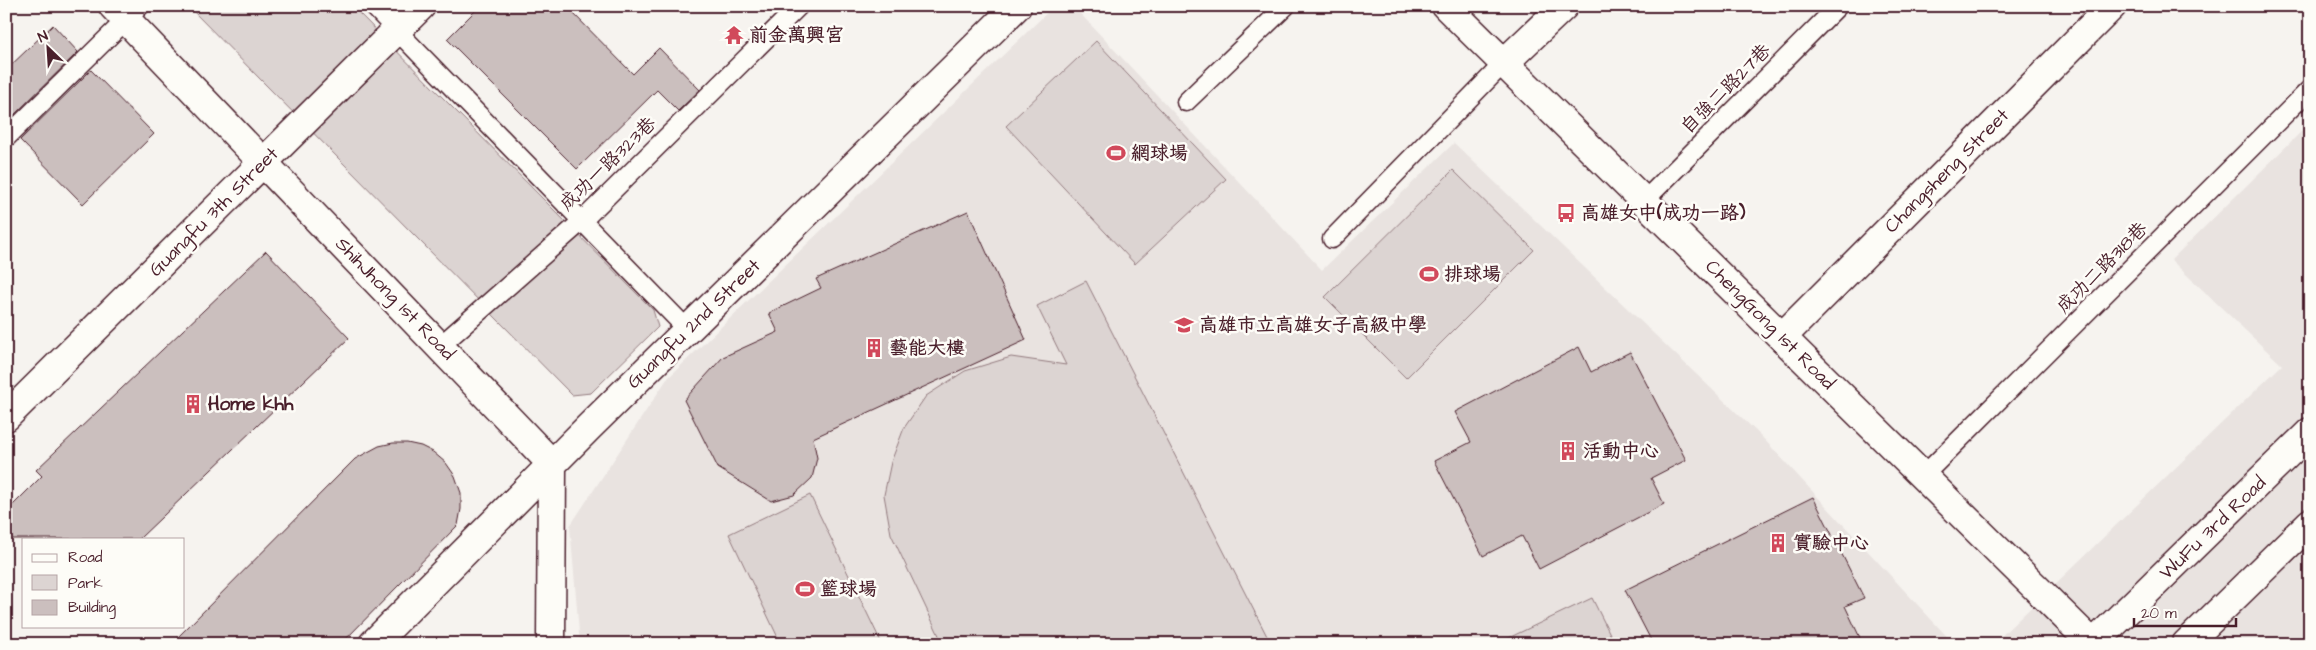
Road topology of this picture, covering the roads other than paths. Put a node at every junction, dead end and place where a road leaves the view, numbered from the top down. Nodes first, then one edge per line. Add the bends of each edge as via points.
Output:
1 (373, 6) edge
2 (421, 6) edge
3 (799, 6) edge
4 (1017, 6) edge
5 (1286, 6) edge
6 (1446, 6) edge
7 (1564, 6) edge
8 (1838, 6) edge
9 (2112, 6) edge
10 (126, 11) edge
11 (397, 30) junction
12 (1504, 63) junction
13 (2310, 89) edge
14 (1186, 102) dead end
15 (6, 138) edge
16 (264, 163) junction
17 (1644, 201) junction
18 (582, 221) junction
19 (1332, 239) dead end
20 (688, 330) junction
21 (1782, 337) junction
22 (440, 346) junction
23 (6, 417) edge
24 (2310, 432) edge
25 (552, 464) junction
26 (1924, 476) junction
27 (2310, 523) edge
28 (373, 644) edge
29 (551, 644) edge
30 (2093, 644) edge
31 (2186, 644) edge

1 - 11 lane
2 - 11 street, Guangfu 3th Street
3 - 18 lane, 成功一路323巷
4 - 20 street, Guangfu 2nd Street
5 - 14 lane
6 - 12 street, ChengGong 1st Road
7 - 12 street
8 - 17 lane, 自強二路27巷
9 - 21 street, Changsheng Street
10 - 15 lane
10 - 16 street, ShihJhong 1st Road
11 - 16 street, Guangfu 3th Street
11 - 18 lane
12 - 17 street, ChengGong 1st Road
12 - 19 lane
13 - 26 lane, 成功二路318巷
16 - 22 street, ShihJhong 1st Road
16 - 23 street, Guangfu 3th Street
17 - 21 street, ChengGong 1st Road
18 - 20 lane
18 - 22 lane, 成功一路323巷
20 - 25 street, Guangfu 2nd Street
21 - 26 street, ChengGong 1st Road
22 - 25 street, ShihJhong 1st Road
24 - 30 street, WuFu 3rd Road
25 - 28 street, Guangfu 2nd Street
25 - 29 street
26 - 30 street, ChengGong 1st Road
27 - 31 street

